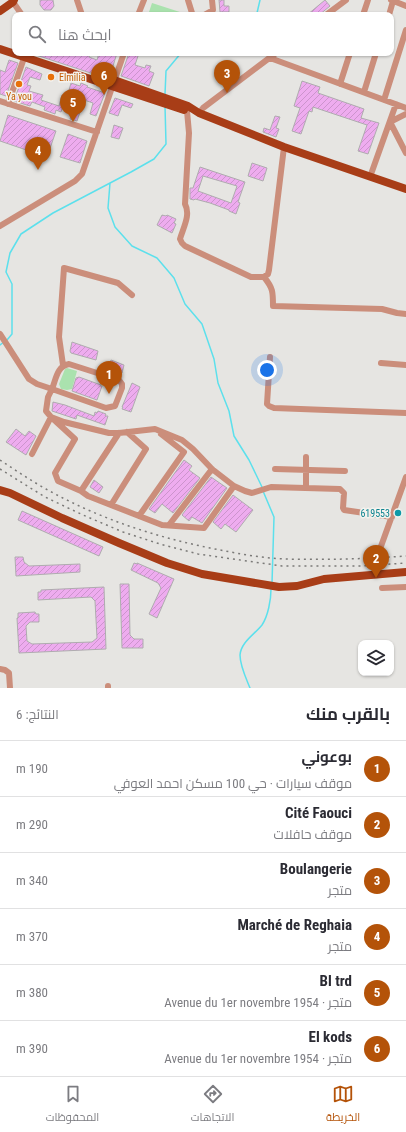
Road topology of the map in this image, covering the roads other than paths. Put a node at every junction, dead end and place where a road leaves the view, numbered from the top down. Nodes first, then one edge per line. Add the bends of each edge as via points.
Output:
1 (77, 0) edge
2 (144, 0) edge
3 (188, 0) edge
4 (212, 0) edge
5 (346, 0) edge
6 (368, 0) edge
7 (392, 0) edge
8 (13, 1) edge
9 (406, 6) edge
10 (2, 8) edge
11 (20, 12) edge
12 (81, 12) edge
13 (139, 12) edge
14 (192, 12) edge
15 (211, 12) edge
16 (330, 12) edge
17 (364, 12) edge
18 (390, 12) edge
19 (406, 30) edge
20 (0, 49) edge
21 (12, 53) edge
22 (21, 56) edge
23 (123, 56) edge
24 (272, 56) edge
25 (349, 56) edge
26 (375, 56) edge
27 (270, 58) junction
28 (113, 84) junction
29 (340, 84) junction
30 (364, 92) junction
31 (384, 100) junction
32 (0, 101) edge
33 (8, 104) junction
34 (396, 104) junction
35 (177, 105) junction
36 (406, 108) edge
37 (187, 111) junction
38 (199, 113) junction
39 (406, 114) edge
40 (390, 122) junction
41 (97, 132) junction
42 (284, 147) junction
43 (406, 153) edge
44 (370, 176) junction
45 (406, 189) edge
46 (0, 226) edge
47 (264, 277) junction
48 (132, 295) dead end
49 (406, 314) edge
50 (0, 334) edge
51 (270, 357) dead end
52 (381, 363) dead end
53 (64, 365) junction
54 (406, 365) edge
55 (52, 389) junction
56 (406, 413) edge
57 (51, 417) junction
58 (156, 429) junction
59 (127, 432) junction
60 (119, 433) junction
61 (32, 454) dead end
62 (306, 457) dead end
63 (212, 469) junction
64 (275, 469) dead end
65 (306, 470) junction
66 (345, 472) dead end
67 (406, 477) edge
68 (234, 486) junction
69 (306, 488) junction
70 (0, 490) edge
71 (80, 491) junction
72 (111, 505) junction
73 (139, 516) junction
74 (392, 517) junction
75 (169, 525) junction
76 (380, 549) dead end
77 (406, 572) edge
78 (406, 587) edge
79 (382, 588) dead end
80 (0, 669) edge
81 (10, 688) edge

1 - 12 street
2 - 13 street
3 - 14 street
4 - 15 street
5 - 16 street
6 - 17 street
7 - 9 street
7 - 18 street
8 - 10 main road
8 - 11 street
19 - 31 street
20 - 21 main road
22 - 28 main road
22 - 33 street
23 - 28 street
24 - 27 street
25 - 29 street
26 - 30 street
27 - 29 street
27 - 38 street
28 - 35 main road
28 - 41 street
29 - 30 street
30 - 31 street
31 - 34 street
32 - 33 street
33 - 41 street
34 - 36 street
34 - 40 street
35 - 37 main road
35 - 38 main road via 188,106
37 - 38 main road
37 - 47 street via 189,133 185,204 188,213 180,239 182,243 251,277
38 - 42 main road
39 - 40 street
40 - 43 street
40 - 44 street
41 - 46 street via 80,177
42 - 44 main road
42 - 47 street via 269,270
44 - 45 main road
47 - 49 street via 273,291 273,306 382,309
48 - 53 street via 118,283 64,268 59,337
50 - 55 street via 29,379
51 - 56 street via 267,404 274,408
52 - 54 street
53 - 55 street via 60,368
53 - 55 street via 69,364 119,380 122,388 117,402 115,406 106,408
55 - 57 street via 46,411
57 - 60 street via 83,427
57 - 61 street
57 - 71 street via 75,439 54,474 58,481
58 - 59 street
58 - 63 street via 182,440
58 - 73 street via 184,452
59 - 60 street
59 - 72 street via 146,449
60 - 71 street
62 - 65 street
63 - 68 street
63 - 75 street
64 - 65 street
65 - 66 street
65 - 69 street
67 - 74 street
68 - 69 street via 252,493 271,487
68 - 75 street via 204,528
69 - 74 street via 340,489 344,493 344,510
70 - 77 main road via 119,544 184,569 216,577 279,587 297,586 324,579
71 - 72 street
72 - 73 street
73 - 75 street via 162,525
74 - 76 street
78 - 79 street
80 - 81 street via 9,674

